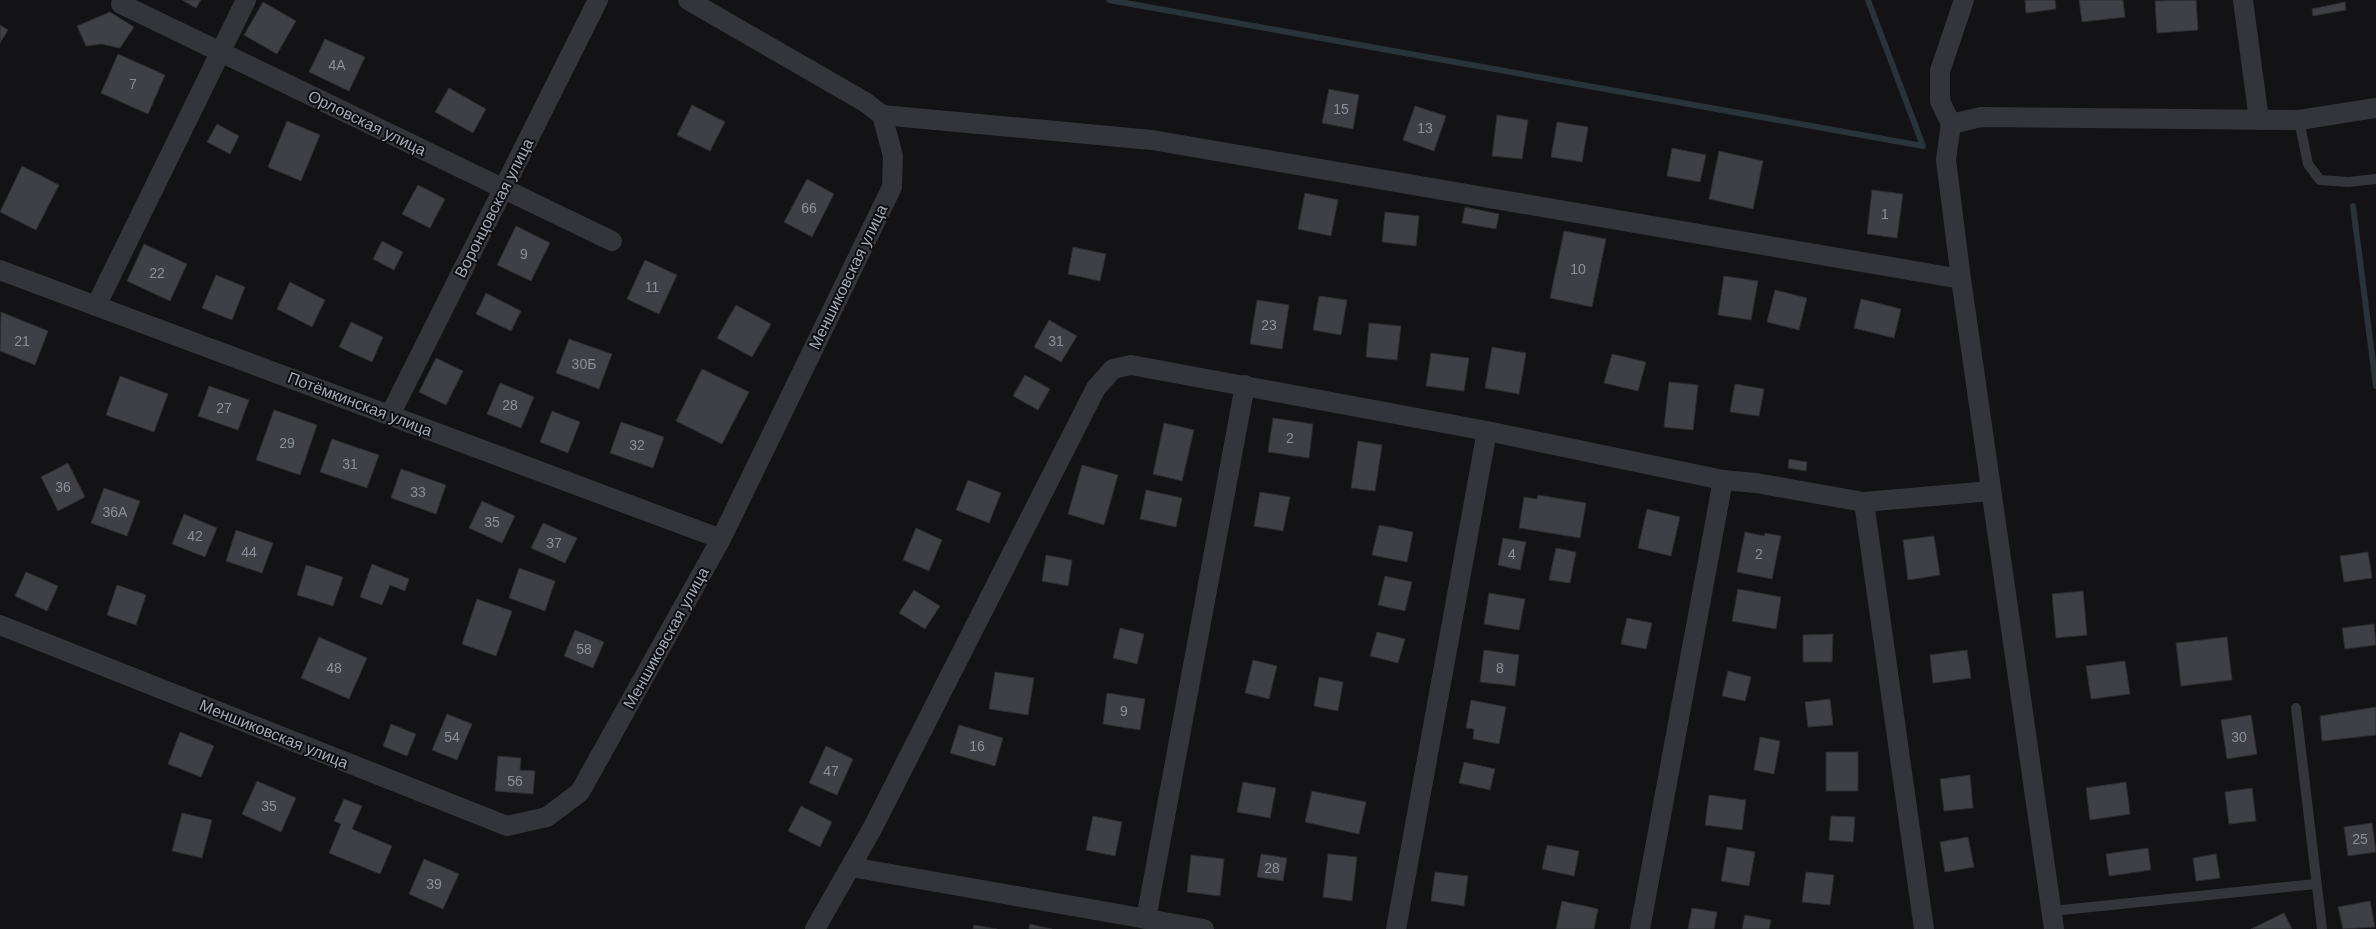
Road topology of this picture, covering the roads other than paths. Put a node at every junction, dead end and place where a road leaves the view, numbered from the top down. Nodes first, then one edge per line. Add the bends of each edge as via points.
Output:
1 (246, 0) edge
2 (598, 0) edge
3 (688, 0) edge
4 (1964, 0) edge
5 (2242, 0) edge
6 (121, 4) dead end
7 (220, 53) junction
8 (2376, 108) edge
9 (882, 115) junction
10 (2259, 120) junction
11 (2299, 120) junction
12 (1951, 124) junction
13 (2376, 179) edge
14 (504, 188) junction
15 (612, 242) dead end
16 (0, 270) edge
17 (1961, 279) junction
18 (96, 306) junction
19 (1245, 385) junction
20 (390, 415) junction
21 (1487, 431) junction
22 (1724, 480) junction
23 (1991, 491) junction
24 (1864, 502) junction
25 (721, 539) junction
26 (0, 625) edge
27 (2296, 708) dead end
28 (850, 866) junction
29 (2316, 884) junction
30 (1146, 919) junction
31 (2053, 920) edge
32 (815, 929) edge
33 (1204, 929) edge
34 (1396, 929) edge
35 (1640, 929) edge
36 (1924, 929) edge
37 (2322, 929) edge

1 - 7 street
2 - 14 street, Воронцовская улица
3 - 9 street via 865,102
4 - 12 street via 1940,71 1940,101
5 - 10 street
6 - 7 street, Орловская улица
7 - 14 street, Орловская улица
7 - 18 street
8 - 11 street
9 - 17 street via 1152,140
9 - 25 street, Меншиковская улица via 893,156 892,187
10 - 11 street
10 - 12 street via 1981,117
11 - 13 lane via 2308,164 2320,180
12 - 17 street via 1946,160
14 - 15 street, Орловская улица
14 - 20 street, Воронцовская улица
16 - 18 street, Потёмкинская улица
17 - 23 street
18 - 20 street, Потёмкинская улица
19 - 21 street
19 - 28 street via 1131,365 1113,369 1096,388 872,829
19 - 30 street
20 - 25 street, Потёмкинская улица
21 - 22 street
21 - 34 street
22 - 24 street
22 - 35 street
23 - 24 street
23 - 31 street
24 - 36 street
25 - 26 street, Меншиковская улица via 580,792 547,817 507,826
27 - 29 lane
28 - 30 street
28 - 32 street
29 - 31 lane
29 - 37 lane
30 - 33 street

